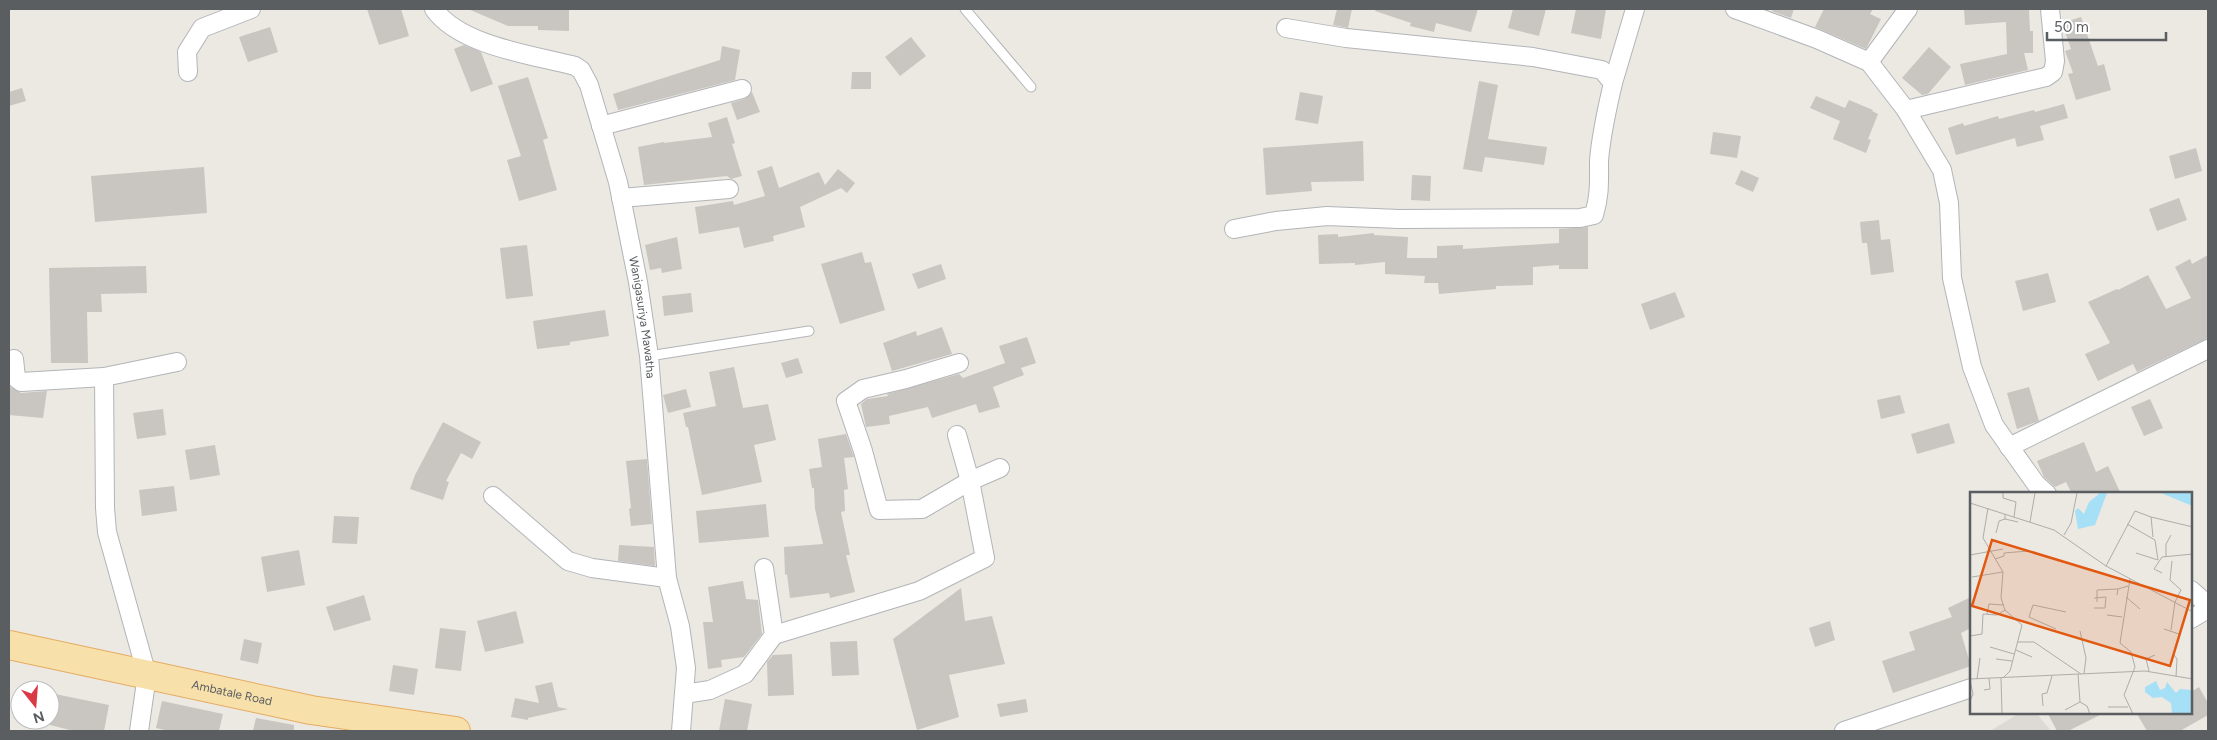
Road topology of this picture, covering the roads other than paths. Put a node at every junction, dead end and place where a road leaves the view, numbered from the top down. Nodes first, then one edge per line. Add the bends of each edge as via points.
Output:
1 (251, 9) edge
2 (434, 9) edge
3 (966, 9) edge
4 (1636, 9) edge
5 (1735, 9) edge
6 (1908, 9) edge
7 (2050, 9) edge
8 (1286, 28) dead end
9 (1869, 62) junction
10 (188, 72) dead end
11 (1613, 83) junction
12 (1031, 87) dead end
13 (742, 89) dead end
14 (1906, 110) junction
15 (601, 126) junction
16 (729, 189) dead end
17 (621, 198) junction
18 (1234, 229) dead end
19 (810, 331) dead end
20 (2208, 349) edge
21 (649, 356) junction
22 (14, 359) dead end
23 (178, 362) dead end
24 (959, 363) dead end
25 (104, 377) junction
26 (957, 435) dead end
27 (2009, 447) junction
28 (1000, 468) dead end
29 (970, 480) junction
30 (2045, 492) edge
31 (493, 496) dead end
32 (764, 568) dead end
33 (667, 578) junction
34 (2192, 591) edge
35 (2208, 605) edge
36 (2208, 609) edge
37 (2192, 618) edge
38 (774, 635) junction
39 (9, 645) edge
40 (147, 675) junction
41 (1970, 688) edge
42 (684, 694) junction
43 (139, 731) edge
44 (456, 731) edge
45 (681, 731) edge
46 (1844, 731) edge

1 - 10 street via 202,28 187,52
2 - 15 street, Wanigasuriya Mawatha via 448,24 472,38 581,70
3 - 12 lane
4 - 11 street
5 - 9 street
6 - 9 street
7 - 14 street via 2055,61 2053,72 2046,78
8 - 11 street via 1346,38 1533,57 1602,70
9 - 14 street
11 - 18 street via 1604,119 1600,197 1594,216 1400,219 1327,216
13 - 15 street
14 - 27 street via 1942,170 1949,203 1952,278 1972,367 1994,425
15 - 17 street, Wanigasuriya Mawatha
16 - 17 street
17 - 21 street, Wanigasuriya Mawatha
19 - 21 lane
20 - 27 street
21 - 33 street, Wanigasuriya Mawatha
22 - 25 street via 16,378 22,382
23 - 25 street
24 - 29 street via 863,389 846,401 879,510 922,509
25 - 40 street via 104,508 107,532
26 - 29 street
27 - 30 street
28 - 29 street
29 - 38 street via 985,558 919,591
31 - 33 street via 568,561 592,568
32 - 38 street
33 - 42 street, Wanigasuriya Mawatha via 680,626 686,668
34 - 35 street
36 - 37 street
38 - 42 street via 745,674 710,690
39 - 40 main road, Ambatale Road
40 - 43 street
40 - 44 main road, Ambatale Road via 311,710
41 - 46 street
42 - 45 street, Wanigasuriya Mawatha

